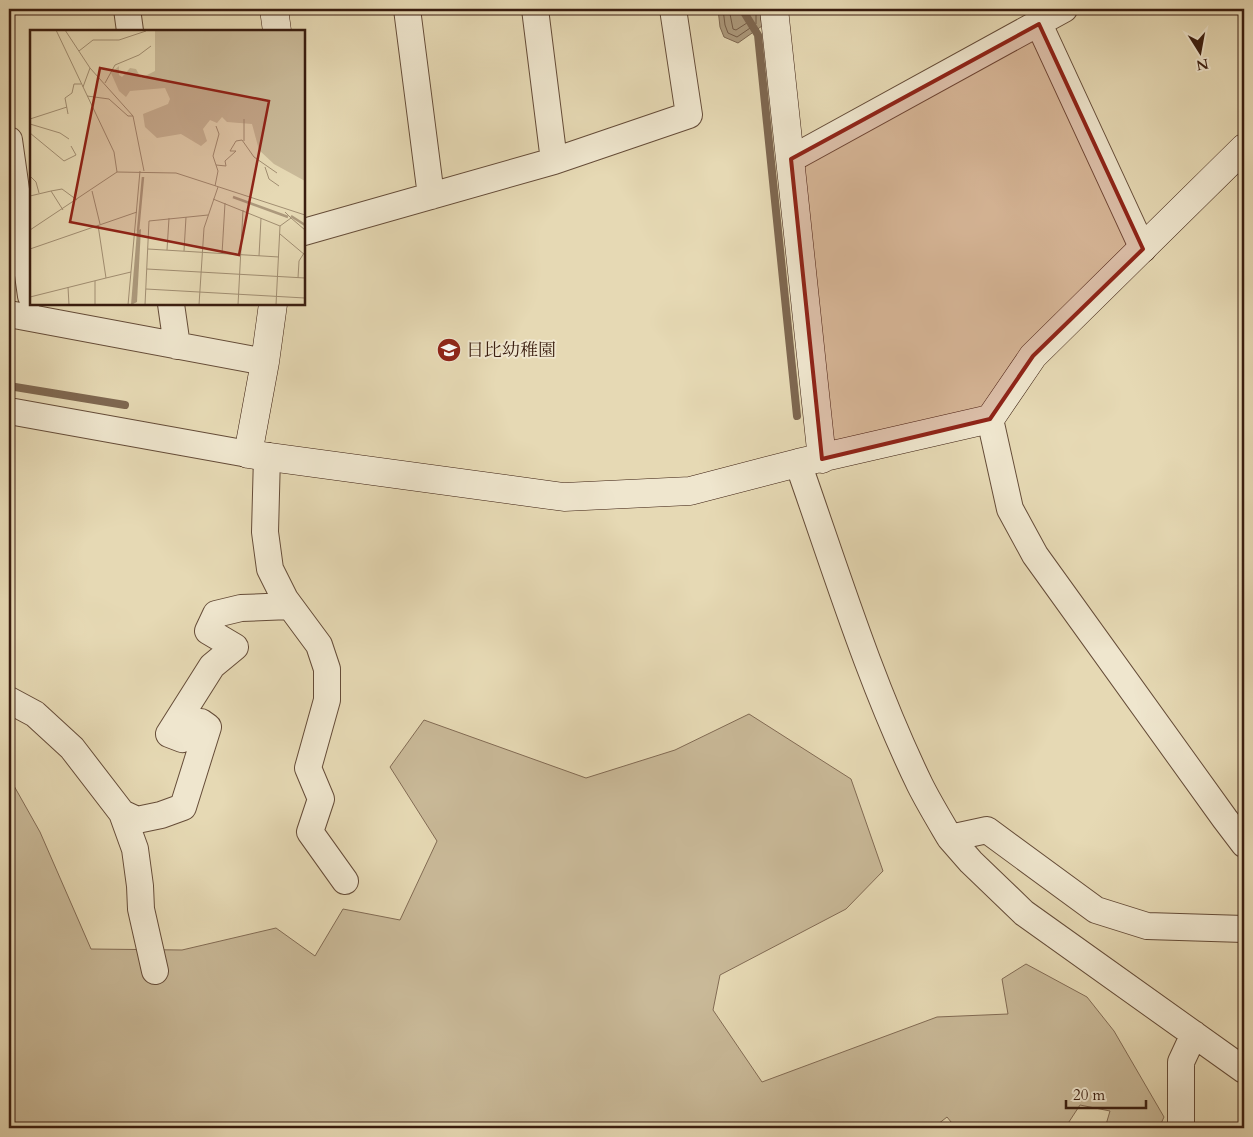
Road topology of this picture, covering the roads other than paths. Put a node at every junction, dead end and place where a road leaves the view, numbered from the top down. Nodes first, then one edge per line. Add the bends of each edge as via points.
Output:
1 (127, 9) edge
2 (274, 9) edge
3 (407, 9) edge
4 (535, 9) edge
5 (673, 9) edge
6 (774, 9) edge
7 (1048, 15) edge
8 (130, 30) edge
9 (277, 30) edge
10 (9, 140) edge
11 (791, 159) junction
12 (1239, 159) edge
13 (554, 161) junction
14 (431, 196) junction
15 (305, 232) edge
16 (1143, 249) junction
17 (30, 285) edge
18 (171, 305) edge
19 (273, 305) edge
20 (33, 306) edge
21 (9, 314) edge
22 (177, 346) junction
23 (265, 362) junction
24 (9, 411) edge
25 (990, 419) junction
26 (258, 455) junction
27 (810, 461) junction
28 (290, 606) junction
29 (9, 700) edge
30 (122, 813) junction
31 (950, 838) junction
32 (1244, 844) edge
33 (345, 881) dead end
34 (1244, 929) edge
35 (155, 971) dead end
36 (1194, 1034) junction
37 (1244, 1070) edge
38 (1180, 1128) edge

1 - 8 street
2 - 9 street
3 - 14 street
4 - 13 street
5 - 13 street via 689,115
6 - 11 street
7 - 11 street
7 - 16 street
10 - 17 street
11 - 27 street
12 - 16 street
13 - 14 street
14 - 15 street
16 - 25 street via 1033,356
18 - 22 street
19 - 23 street
20 - 21 street
20 - 22 street
22 - 23 street
23 - 26 street
24 - 26 street
25 - 27 street
25 - 32 street via 1010,509 1035,555
26 - 27 street via 564,497 690,491
26 - 28 street via 270,569
27 - 31 street via 843,592 884,702 921,786
28 - 30 street via 241,608 216,614 208,631 236,647 212,666 169,734 182,739 201,722 208,727 183,807 137,820
28 - 33 street via 319,645 327,669 327,700 308,768 321,799 310,832
29 - 30 street via 35,714 72,748
30 - 35 street via 135,849 141,909
31 - 34 street via 987,830 1096,910 1147,926
31 - 36 street via 1024,913
36 - 37 street
36 - 38 street via 1181,1062

